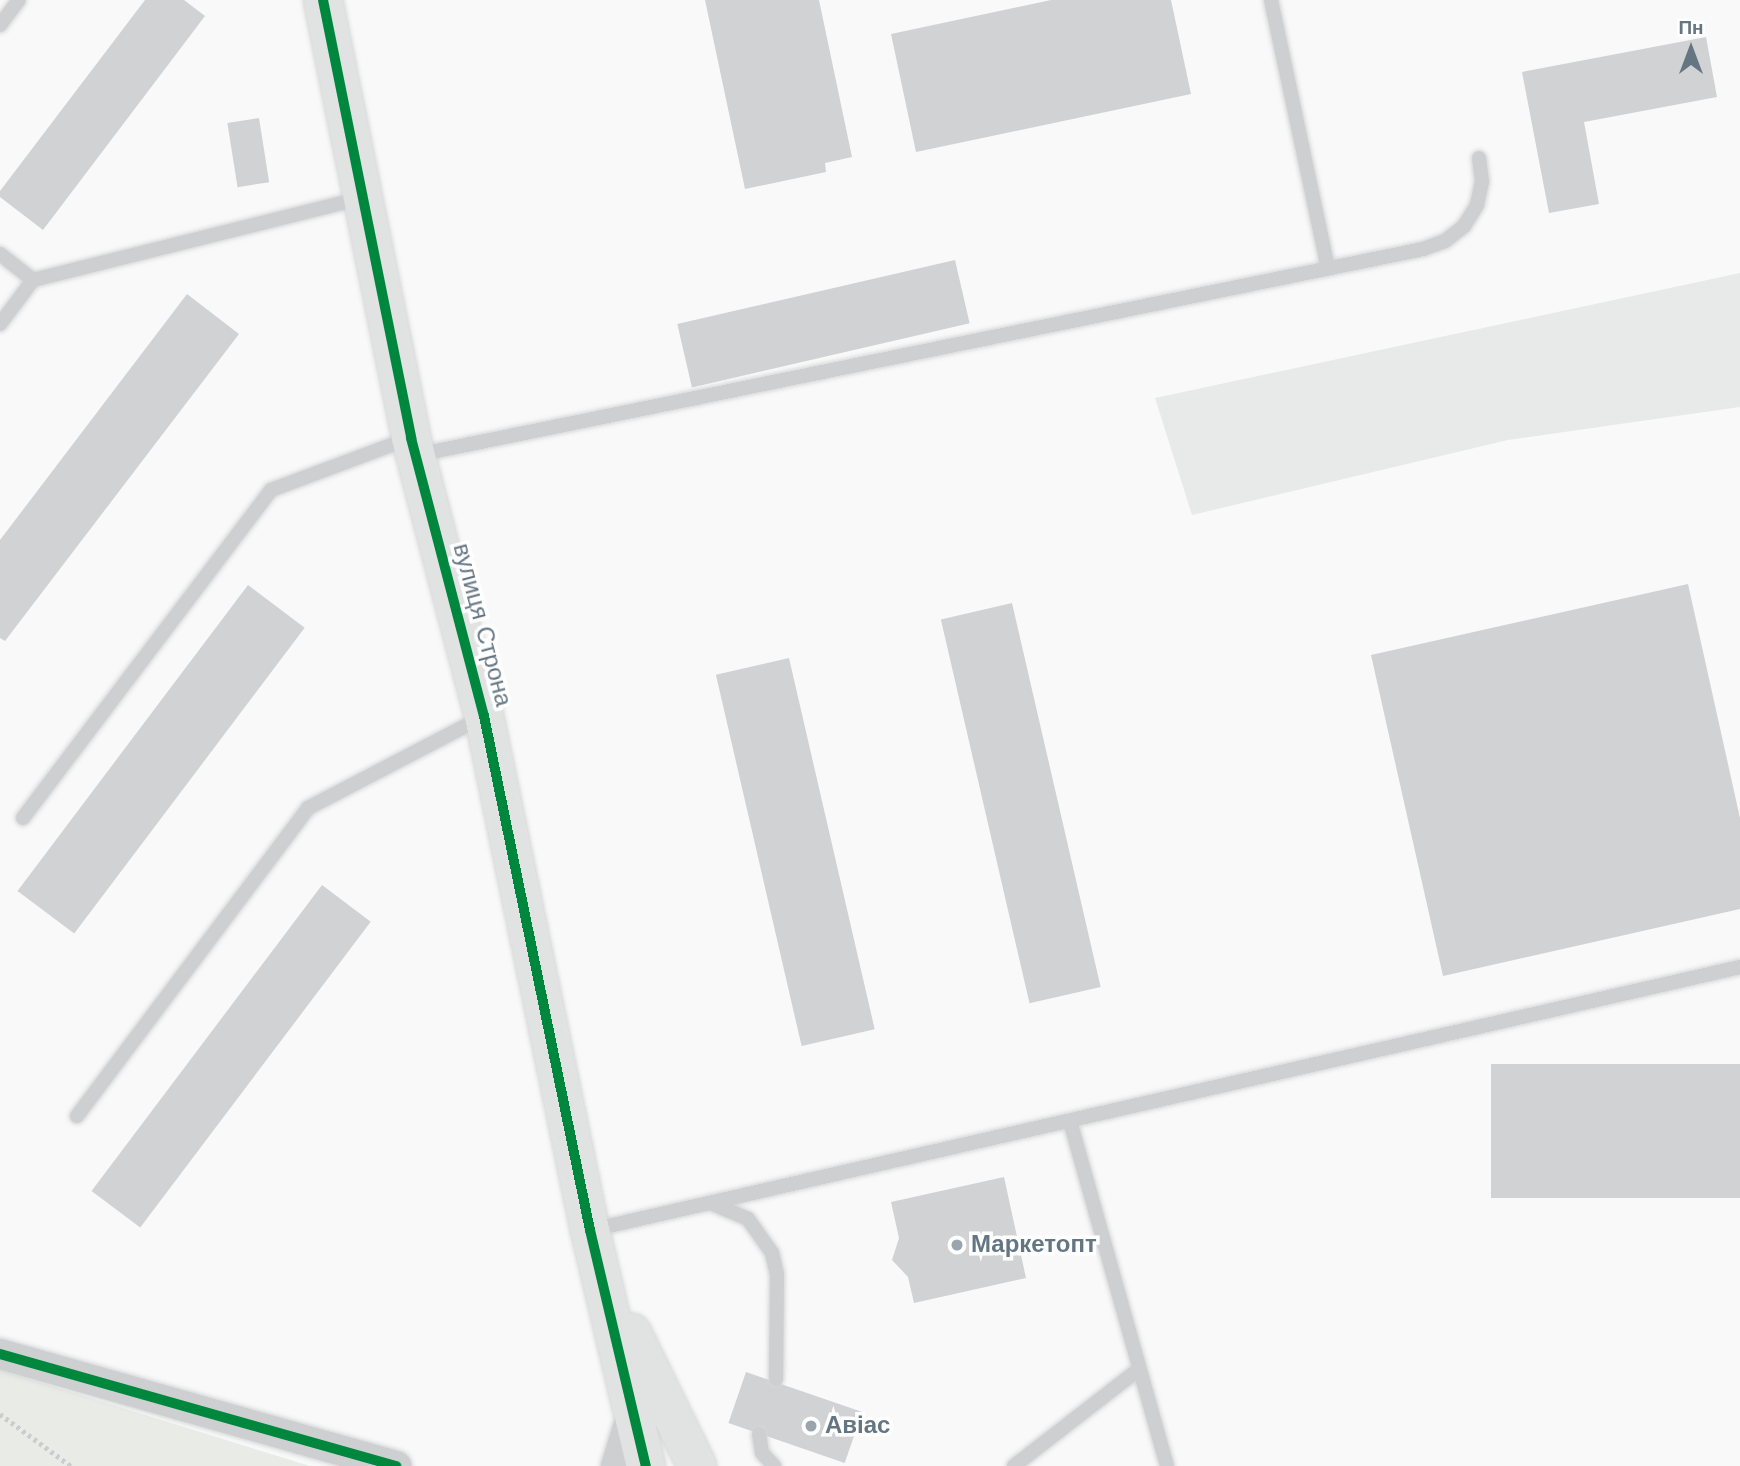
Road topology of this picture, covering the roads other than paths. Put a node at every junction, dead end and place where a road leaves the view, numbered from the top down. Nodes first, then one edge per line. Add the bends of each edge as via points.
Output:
1 (19, 0) edge
2 (323, 0) edge
3 (1271, 0) edge
4 (0, 25) edge
5 (1479, 158) dead end
6 (365, 197) junction
7 (0, 254) edge
8 (1328, 268) junction
9 (33, 280) junction
10 (0, 324) edge
11 (413, 447) junction
12 (484, 716) junction
13 (23, 818) dead end
14 (1740, 967) edge
15 (77, 1116) dead end
16 (1069, 1121) junction
17 (708, 1203) junction
18 (594, 1246) junction
19 (0, 1354) edge
20 (1139, 1369) junction
21 (776, 1379) dead end
22 (633, 1410) junction
23 (759, 1434) dead end
24 (696, 1462) edge
25 (396, 1466) edge
26 (616, 1466) edge
27 (646, 1466) edge
28 (774, 1466) edge
29 (1014, 1466) edge
30 (1167, 1466) edge

1 - 4 lane
2 - 6 street, вулиця Строна
3 - 8 lane
5 - 8 lane via 1482,182 1477,205 1464,226 1445,241
6 - 9 lane
6 - 11 street, вулиця Строна
7 - 9 lane
8 - 11 lane
9 - 10 lane
11 - 12 street, вулиця Строна
11 - 13 lane via 271,490
12 - 15 lane via 308,808
12 - 18 street, вулиця Строна
14 - 16 lane
16 - 17 lane
16 - 20 lane
17 - 18 lane
17 - 21 lane via 748,1219 772,1253 777,1274
18 - 22 street
18 - 24 street
19 - 25 street
20 - 29 lane
20 - 30 lane
22 - 26 street
22 - 27 street
23 - 28 lane via 762,1453

